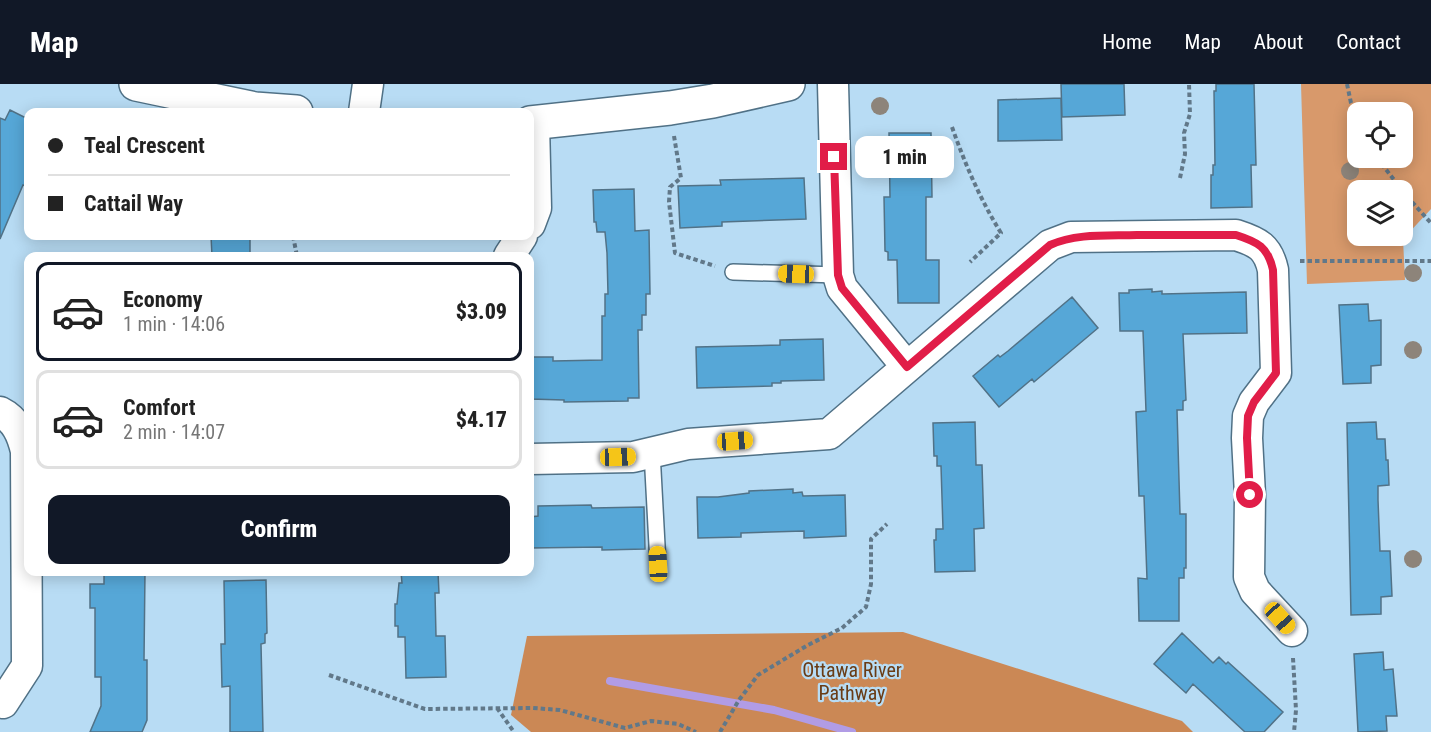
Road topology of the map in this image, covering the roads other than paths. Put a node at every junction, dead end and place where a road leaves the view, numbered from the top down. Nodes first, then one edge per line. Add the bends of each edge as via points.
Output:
1 (136, 84) edge
2 (368, 84) edge
3 (788, 84) edge
4 (833, 84) edge
5 (717, 92) edge
6 (250, 108) edge
7 (365, 108) edge
8 (534, 123) edge
9 (534, 166) edge
10 (534, 213) edge
11 (733, 272) road end
12 (838, 275) junction
13 (907, 367) junction
14 (0, 412) edge
15 (24, 442) edge
16 (652, 452) junction
17 (534, 459) edge
18 (658, 564) dead end
19 (27, 576) edge
20 (1292, 631) road end
21 (3, 703) dead end

1 - 6 main road
2 - 7 street
3 - 5 main road
4 - 12 street
5 - 8 main road via 670,108
9 - 10 street
11 - 12 lane
12 - 13 street via 842,288
13 - 16 street via 830,434 688,444
13 - 20 street via 1050,245 1061,240 1236,235 1264,248 1273,270 1276,373 1248,416 1249,577 1255,591
14 - 15 street via 17,425
16 - 17 street via 633,457
16 - 18 lane
19 - 21 street via 27,666

